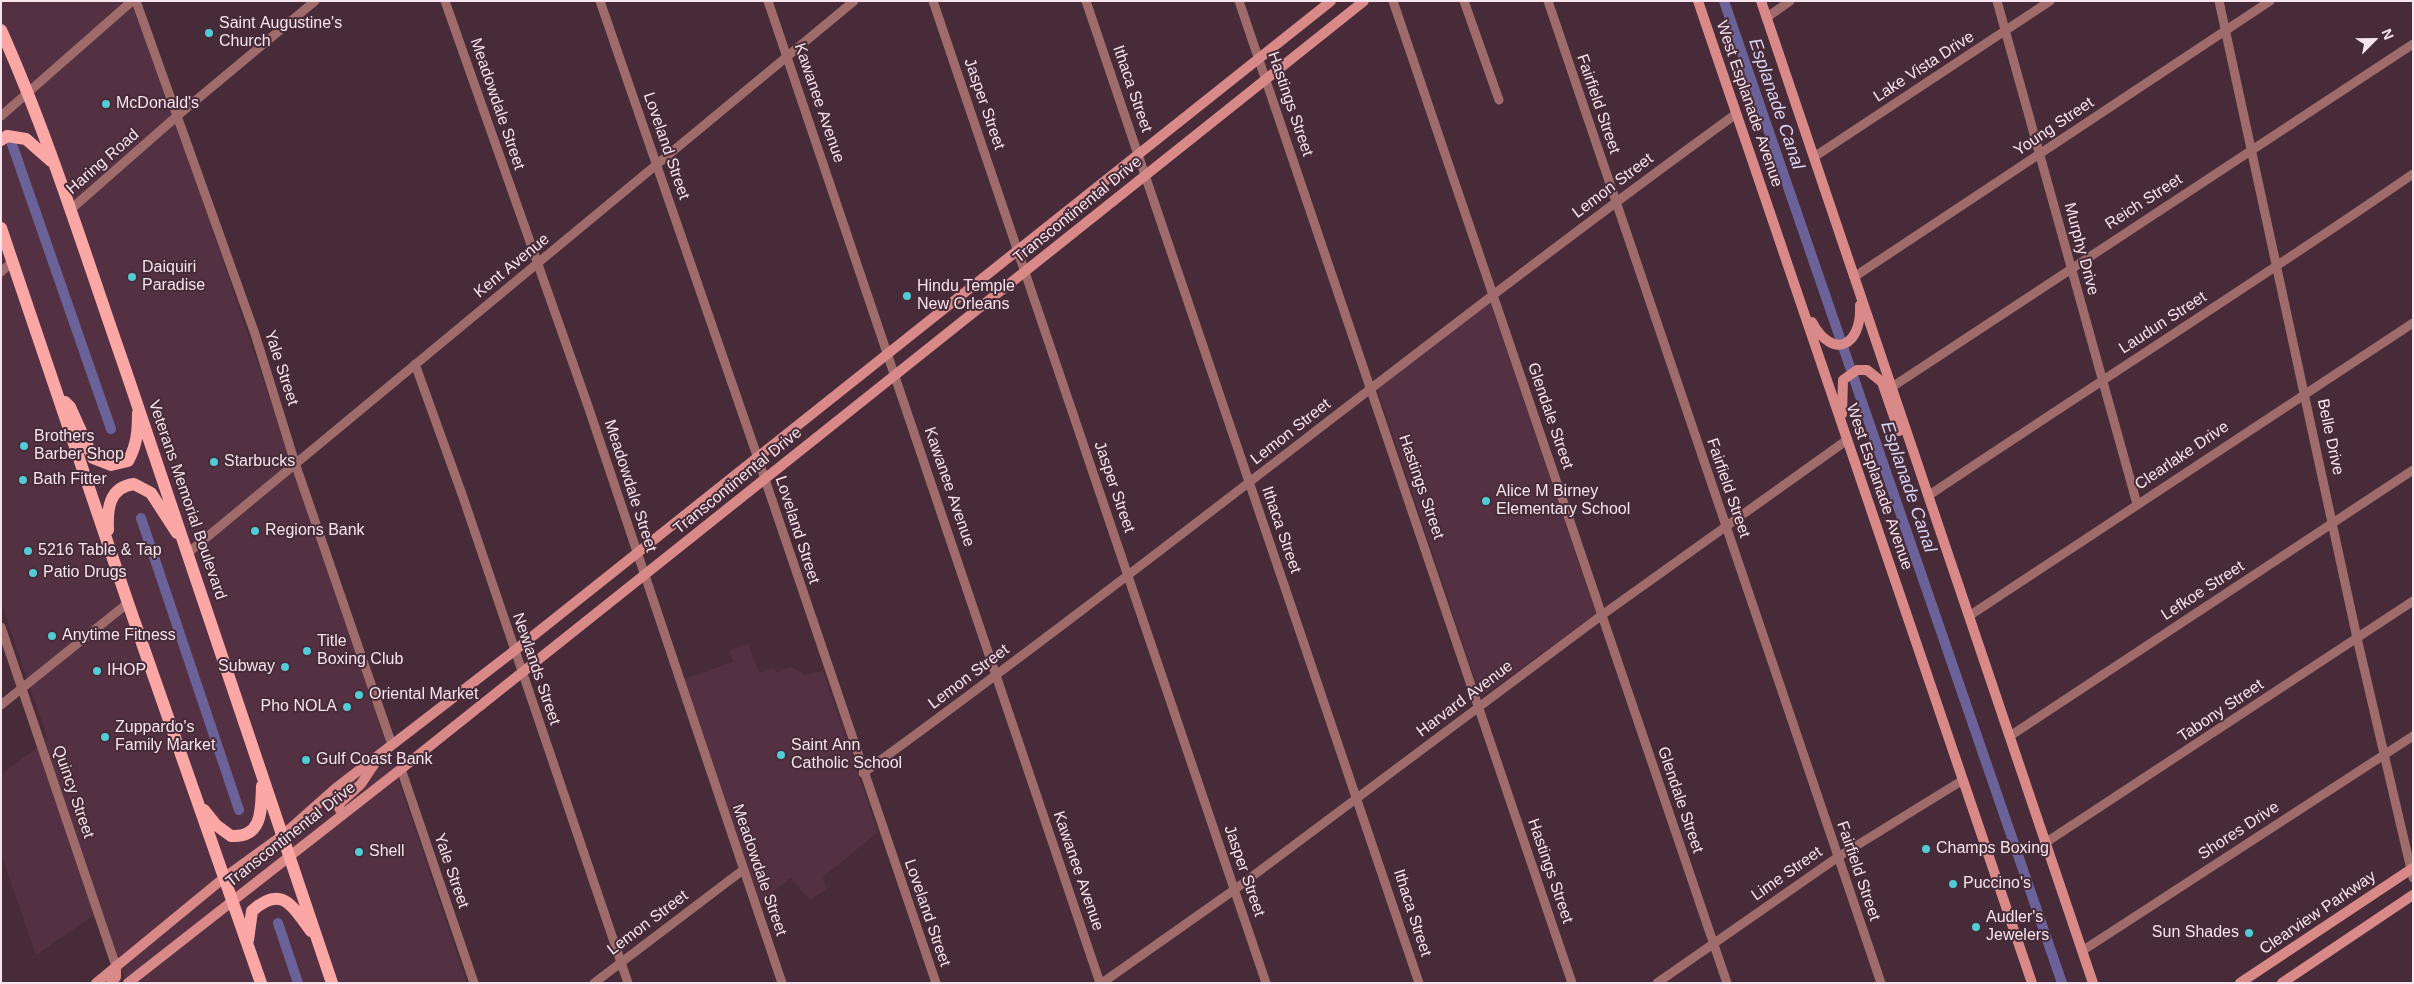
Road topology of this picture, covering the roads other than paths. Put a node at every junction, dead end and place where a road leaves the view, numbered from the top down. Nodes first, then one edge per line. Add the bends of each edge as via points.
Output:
1 (132, 1) edge
2 (136, 1) edge
3 (315, 1) edge
4 (445, 1) edge
5 (600, 1) edge
6 (768, 1) edge
7 (854, 1) edge
8 (933, 1) edge
9 (1086, 1) edge
10 (1239, 1) edge
11 (1331, 1) edge
12 (1364, 1) edge
13 (1393, 1) edge
14 (1464, 1) edge
15 (1548, 1) edge
16 (1698, 1) edge
17 (1761, 1) edge
18 (1790, 1) edge
19 (1998, 1) edge
20 (2050, 1) edge
21 (2219, 1) edge
22 (2270, 1) edge
23 (1766, 18) junction
24 (1, 30) edge
25 (2225, 30) junction
26 (2006, 31) junction
27 (2413, 44) edge
28 (787, 57) junction
29 (1259, 61) junction
30 (1265, 79) junction
31 (29, 93) junction
32 (1499, 100) dead end
33 (1736, 114) junction
34 (1, 116) edge
35 (177, 116) junction
36 (1, 140) edge
37 (2252, 149) junction
38 (1138, 154) junction
39 (2040, 154) junction
40 (1814, 157) junction
41 (54, 165) junction
42 (657, 166) junction
43 (2413, 174) edge
44 (1145, 176) junction
45 (1616, 202) junction
46 (70, 210) junction
47 (1, 228) edge
48 (1018, 249) junction
49 (12, 262) junction
50 (538, 264) junction
51 (2278, 266) junction
52 (2070, 268) junction
53 (1025, 271) junction
54 (1, 272) edge
55 (1854, 277) junction
56 (1860, 292) junction
57 (1492, 294) junction
58 (1798, 295) junction
59 (2413, 323) edge
60 (888, 354) junction
61 (415, 364) junction
62 (895, 374) junction
63 (2102, 379) junction
64 (1892, 387) junction
65 (1372, 388) junction
66 (2305, 393) junction
67 (58, 395) junction
68 (138, 405) junction
69 (1842, 426) junction
70 (1847, 440) junction
71 (758, 457) junction
72 (295, 463) junction
73 (1918, 467) junction
74 (2413, 470) edge
75 (764, 479) junction
76 (1249, 483) junction
77 (1928, 496) junction
78 (2137, 504) junction
79 (2333, 524) junction
80 (1724, 526) junction
81 (109, 548) junction
82 (188, 552) junction
83 (636, 553) junction
84 (644, 575) junction
85 (1127, 575) junction
86 (2413, 601) edge
87 (128, 603) junction
88 (1602, 615) junction
89 (1969, 616) junction
90 (1, 627) edge
91 (2357, 638) junction
92 (514, 651) junction
93 (521, 673) junction
94 (996, 676) junction
95 (22, 688) junction
96 (1, 705) edge
97 (1480, 708) junction
98 (2010, 736) junction
99 (2413, 736) edge
100 (392, 745) junction
101 (2384, 755) junction
102 (380, 756) junction
103 (401, 769) junction
104 (863, 773) junction
105 (1963, 780) junction
106 (263, 781) junction
107 (1358, 797) junction
108 (195, 798) junction
109 (343, 814) junction
110 (283, 835) junction
111 (2045, 843) junction
112 (290, 856) junction
113 (1838, 857) junction
114 (743, 870) junction
115 (2412, 872) edge
116 (225, 877) junction
117 (1234, 890) junction
118 (2413, 895) edge
119 (233, 900) junction
120 (317, 939) junction
121 (1713, 943) junction
122 (248, 944) junction
123 (2082, 951) junction
124 (621, 962) junction
125 (116, 966) junction
126 (96, 983) edge
127 (111, 983) edge
128 (128, 983) edge
129 (261, 983) edge
130 (332, 983) edge
131 (474, 983) edge
132 (594, 983) edge
133 (628, 983) edge
134 (782, 983) edge
135 (936, 983) edge
136 (1101, 983) edge
137 (1266, 983) edge
138 (1419, 983) edge
139 (1572, 983) edge
140 (1657, 983) edge
141 (1727, 983) edge
142 (1881, 983) edge
143 (2032, 983) edge
144 (2093, 983) edge
145 (2240, 983) edge
146 (2282, 983) edge

1 - 31 street
2 - 35 street, Yale Street
3 - 35 street, Haring Road
4 - 50 street, Meadowdale Street
5 - 42 street, Loveland Street
6 - 28 street, Kawanee Avenue
7 - 28 street, Kent Avenue
8 - 48 street, Jasper Street
9 - 38 street, Ithaca Street
10 - 29 street, Hastings Street
11 - 29 street, Transcontinental Drive
12 - 30 street, Transcontinental Drive
13 - 57 street, Glendale Street
14 - 32 street
15 - 45 street, Fairfield Street
16 - 33 street, West Esplanade Avenue
17 - 23 street
18 - 23 street
19 - 26 street, Murphy Drive
20 - 26 street, Lake Vista Drive
21 - 25 street, Belle Drive
22 - 25 street, Young Street
23 - 40 street
24 - 31 main road, Veterans Memorial Boulevard
25 - 37 street, Belle Drive
25 - 39 street, Young Street
26 - 39 street, Murphy Drive
26 - 40 street, Lake Vista Drive
27 - 37 street, Reich Street
28 - 42 street, Kent Avenue
28 - 60 street, Kawanee Avenue
29 - 30 street, Hastings Street
29 - 38 street, Transcontinental Drive
30 - 44 street, Transcontinental Drive
30 - 65 street, Hastings Street
31 - 34 street
31 - 41 main road, Veterans Memorial Boulevard
33 - 45 street, Lemon Street
33 - 58 street, West Esplanade Avenue
35 - 46 street, Haring Road
35 - 72 street, Yale Street via 255,334
36 - 41 main road via 7,136 26,139
37 - 51 street, Belle Drive
37 - 52 street, Reich Street
38 - 44 street, Ithaca Street
38 - 48 street, Transcontinental Drive
39 - 52 street, Murphy Drive
39 - 55 street, Young Street
40 - 55 street
41 - 46 main road, Veterans Memorial Boulevard
42 - 50 street, Kent Avenue
42 - 71 street, Loveland Street
43 - 51 street, Laudun Street
44 - 53 street, Transcontinental Drive
44 - 76 street, Ithaca Street
45 - 57 street, Lemon Street
45 - 80 street, Fairfield Street
46 - 68 main road, Veterans Memorial Boulevard
47 - 49 main road
48 - 53 street, Jasper Street
48 - 60 street, Transcontinental Drive
49 - 54 street
49 - 67 main road
50 - 61 street, Kent Avenue
50 - 83 street, Meadowdale Street
51 - 63 street, Laudun Street
51 - 66 street, Belle Drive
52 - 63 street, Murphy Drive
52 - 64 street, Reich Street
53 - 62 street, Transcontinental Drive
53 - 85 street, Jasper Street
55 - 56 street
56 - 58 street via 1861,317 1857,332 1852,340 1842,344 1830,342 1818,333
56 - 64 street
57 - 65 street, Lemon Street
57 - 88 street, Glendale Street
58 - 69 street, West Esplanade Avenue
59 - 66 street, Clearlake Drive
60 - 62 street, Kawanee Avenue
60 - 71 street, Transcontinental Drive
61 - 72 street, Kent Avenue
61 - 92 street, Newlands Street
62 - 75 street, Transcontinental Drive
62 - 94 street, Kawanee Avenue
63 - 77 street, Laudun Street
63 - 78 street, Murphy Drive
64 - 73 street
65 - 76 street, Lemon Street
65 - 97 street, Hastings Street
66 - 78 street, Clearlake Drive
66 - 79 street, Belle Drive
67 - 68 main road via 70,407 93,458 111,465 128,461 133,451 137,441
67 - 81 main road
68 - 82 main road, Veterans Memorial Boulevard
69 - 70 street, West Esplanade Avenue
69 - 73 street via 1841,391 1844,380 1853,372 1867,370 1882,382 1905,448
70 - 80 street, Harvard Avenue
70 - 105 street, West Esplanade Avenue
71 - 75 street, Loveland Street
71 - 83 street, Transcontinental Drive
72 - 82 street, Kent Avenue
72 - 100 street, Yale Street
73 - 77 street
74 - 79 street, Lefkoe Street
75 - 84 street, Transcontinental Drive
75 - 104 street, Loveland Street
76 - 85 street, Lemon Street
76 - 107 street, Ithaca Street
77 - 89 street
78 - 89 street, Clearlake Drive
79 - 91 street, Belle Drive
79 - 98 street, Lefkoe Street
80 - 88 street, Harvard Avenue
80 - 113 street, Fairfield Street
81 - 82 main road via 108,505 120,488 134,484 155,497
81 - 87 main road
82 - 106 main road, Veterans Memorial Boulevard
83 - 84 street, Meadowdale Street
83 - 92 street, Transcontinental Drive
84 - 93 street, Transcontinental Drive
84 - 114 street, Meadowdale Street
85 - 94 street, Lemon Street
85 - 117 street, Jasper Street
86 - 91 street, Tabony Street
87 - 95 street
87 - 108 main road
88 - 97 street, Harvard Avenue
88 - 121 street, Glendale Street
89 - 98 street
90 - 95 street, Quincy Street
91 - 101 street, Belle Drive
91 - 111 street, Tabony Street
92 - 93 street, Newlands Street
92 - 100 street, Transcontinental Drive
93 - 103 street, Transcontinental Drive
93 - 124 street, Newlands Street
94 - 104 street, Lemon Street
94 - 136 street, Kawanee Avenue
95 - 96 street
95 - 125 street, Quincy Street
97 - 107 street, Harvard Avenue
97 - 139 street, Hastings Street
98 - 111 street
99 - 101 street, Shores Drive
100 - 102 street, Transcontinental Drive
101 - 115 street, Belle Drive
101 - 123 street, Shores Drive
102 - 109 street via 362,784 340,803
102 - 110 street, Transcontinental Drive via 336,788
103 - 109 street, Transcontinental Drive
103 - 131 street, Yale Street
104 - 135 street, Loveland Street
105 - 113 street, Lime Street
105 - 143 street, West Esplanade Avenue
106 - 108 main road via 258,822 248,834 239,837 231,836 216,825
106 - 110 main road, Veterans Memorial Boulevard
107 - 117 street, Harvard Avenue
107 - 138 street, Ithaca Street
108 - 116 main road
109 - 112 street, Transcontinental Drive
110 - 112 main road, Veterans Memorial Boulevard
110 - 116 street, Transcontinental Drive
111 - 123 street
112 - 119 street, Transcontinental Drive
112 - 120 main road, Veterans Memorial Boulevard
113 - 121 street, Lime Street
113 - 142 street, Fairfield Street
114 - 124 street, Lemon Street
114 - 134 street, Meadowdale Street
115 - 145 street, Clearview Parkway
116 - 119 main road
116 - 125 street, Transcontinental Drive
117 - 136 street, Harvard Avenue
117 - 137 street, Jasper Street
118 - 146 street
119 - 122 main road
119 - 128 street, Transcontinental Drive
120 - 122 main road via 292,907 273,897 252,911
120 - 130 main road, Veterans Memorial Boulevard
121 - 140 street, Lime Street
121 - 141 street, Glendale Street
122 - 129 main road
123 - 144 street
124 - 132 street, Lemon Street
124 - 133 street, Newlands Street
125 - 126 street, Transcontinental Drive
125 - 127 street via 116,977

